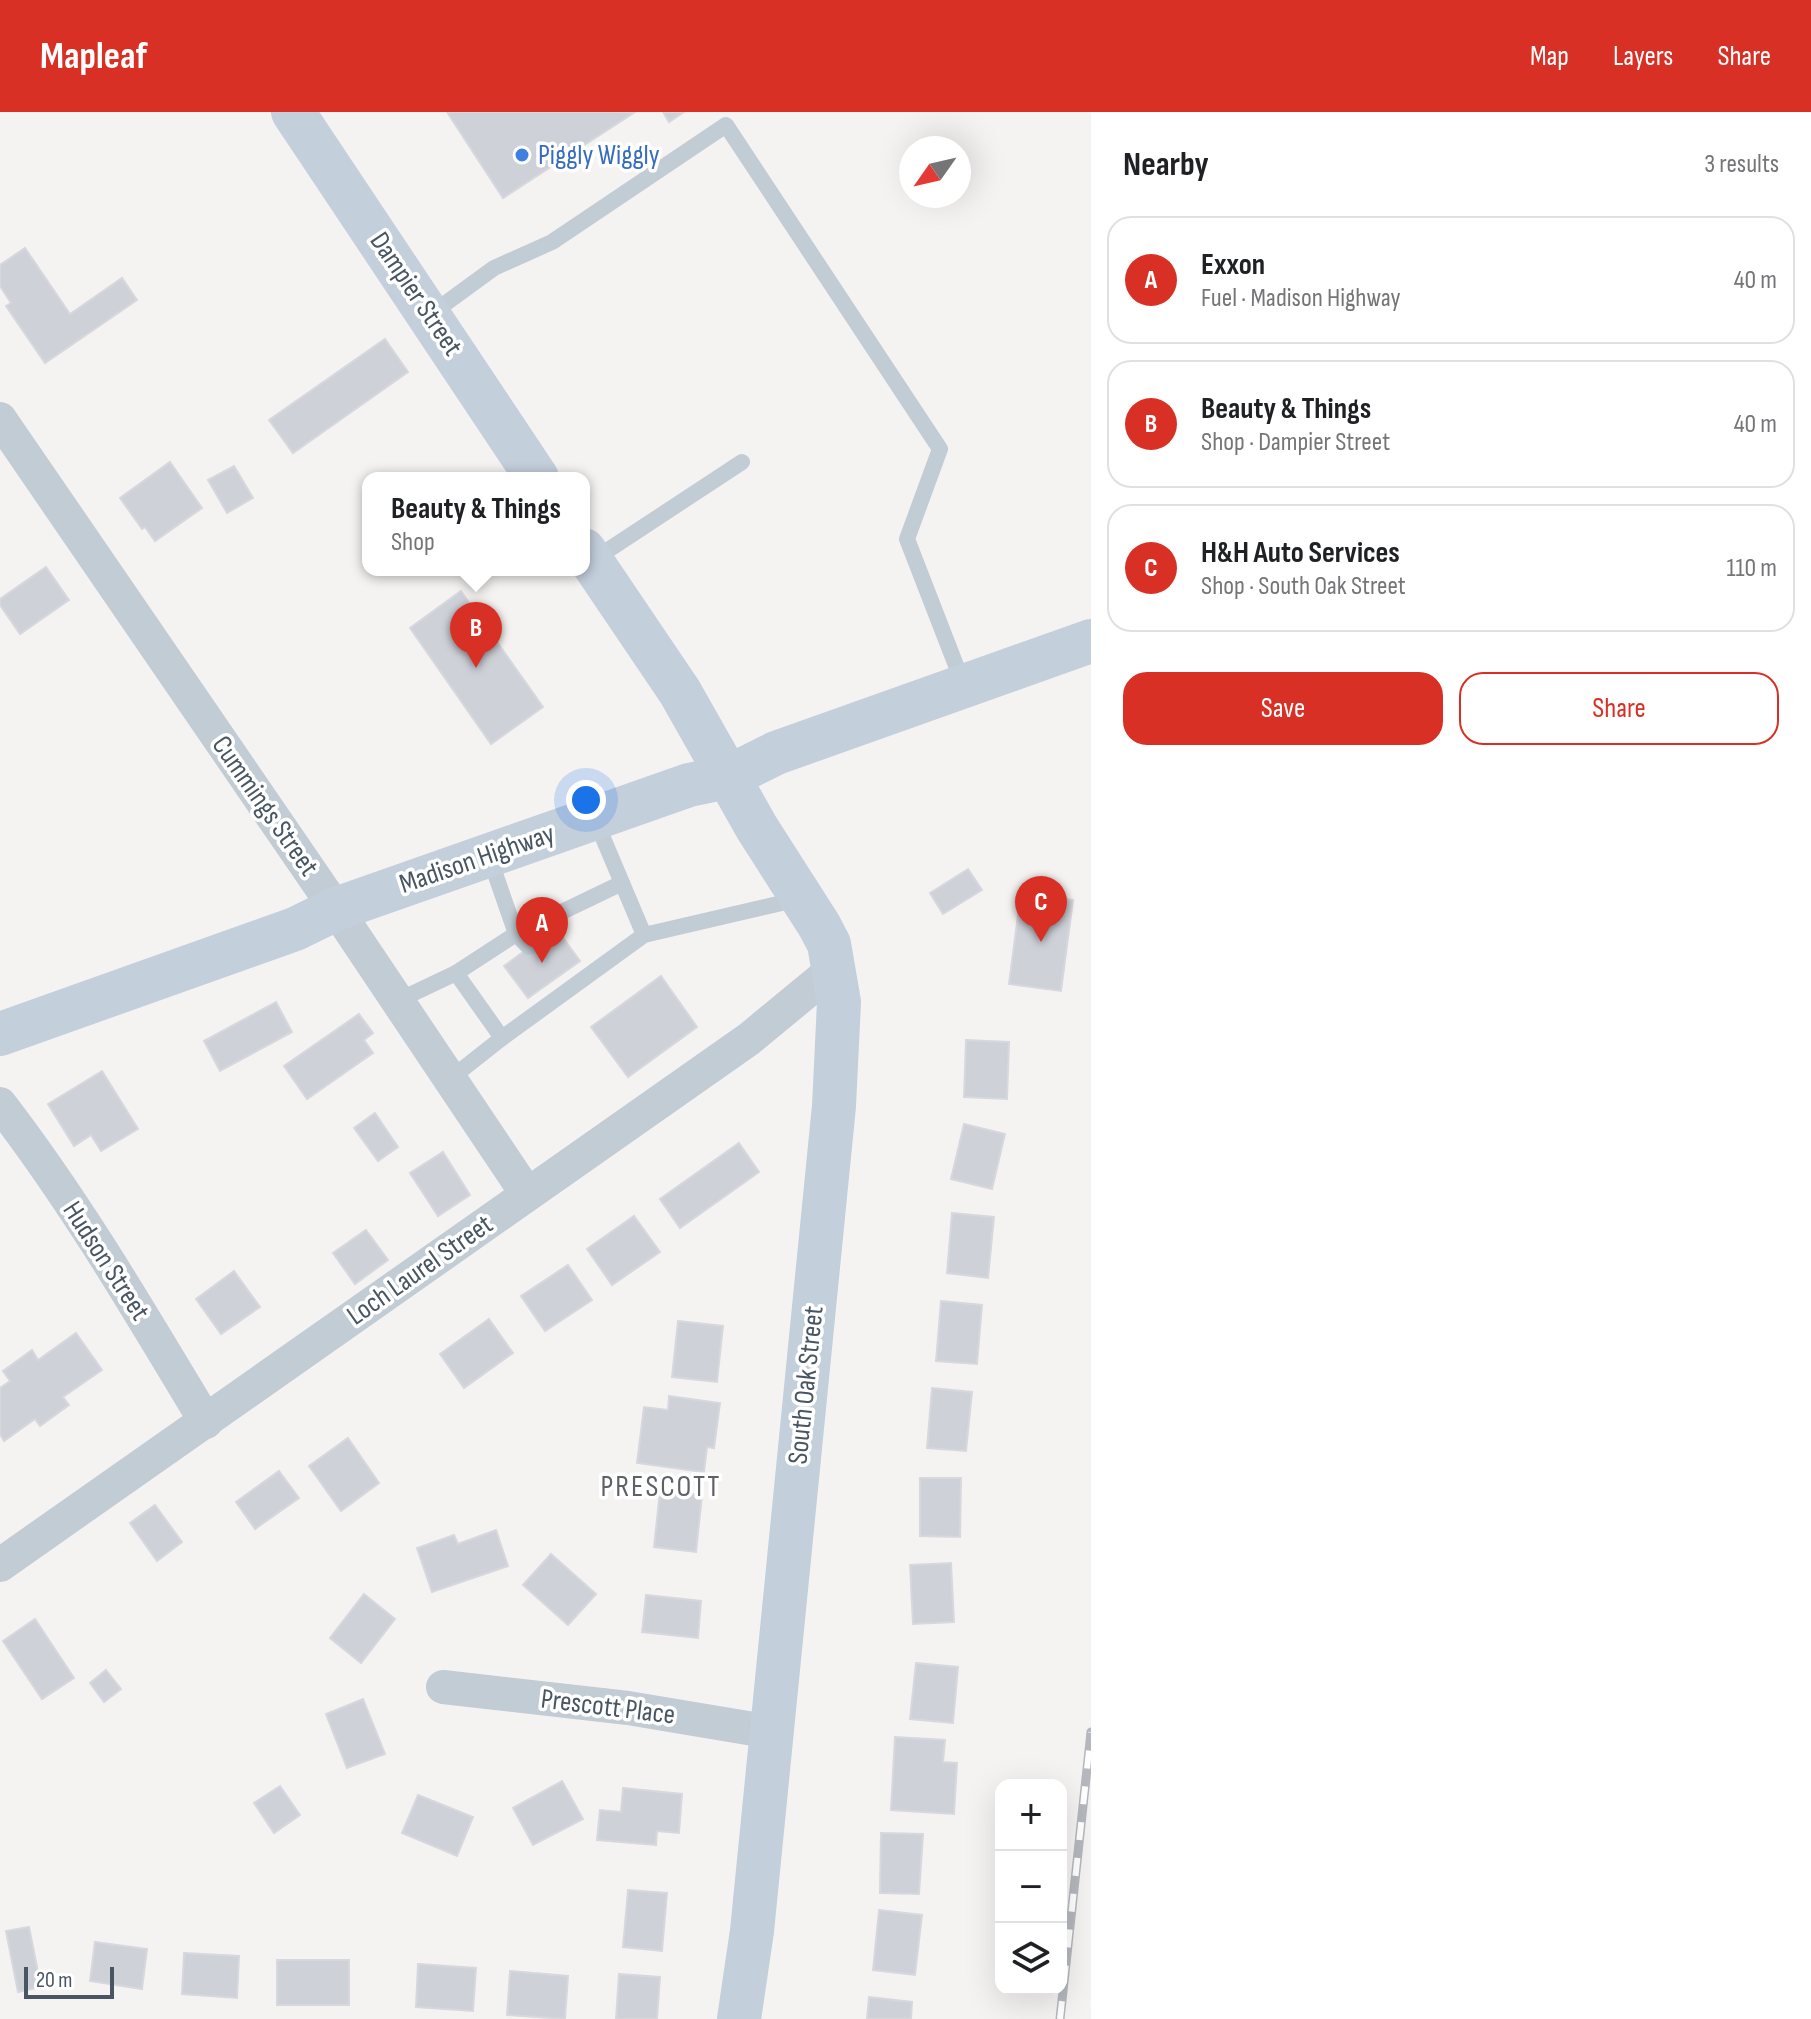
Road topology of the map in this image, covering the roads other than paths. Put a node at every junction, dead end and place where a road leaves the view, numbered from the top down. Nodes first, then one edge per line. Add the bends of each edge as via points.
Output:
1 (293, 112) edge
2 (430, 314) junction
3 (0, 419) edge
4 (742, 462) dead end
5 (533, 472) edge
6 (590, 555) edge
7 (590, 559) edge
8 (1091, 641) edge
9 (965, 687) junction
10 (728, 777) junction
11 (594, 818) junction
12 (489, 855) junction
13 (622, 883) junction
14 (802, 898) junction
15 (336, 909) junction
16 (516, 934) junction
17 (644, 935) junction
18 (529, 947) dead end
19 (835, 968) junction
20 (456, 973) junction
21 (397, 1001) junction
22 (0, 1034) edge
23 (502, 1038) junction
24 (450, 1079) junction
25 (0, 1104) edge
26 (527, 1194) junction
27 (206, 1422) junction
28 (0, 1565) edge
29 (443, 1687) dead end
30 (772, 1732) junction
31 (739, 2019) edge

1 - 2 main road, Dampier Street
2 - 5 main road, Dampier Street
2 - 9 lane via 494,268 552,242 726,125 940,449 907,539
3 - 15 street, Cummings Street
4 - 6 lane
7 - 10 main road via 680,692
8 - 9 main road, Madison Highway
9 - 10 main road, Madison Highway via 776,753
10 - 11 main road, Madison Highway
10 - 14 main road, South Oak Street
11 - 12 main road, Madison Highway
11 - 13 lane
12 - 15 main road, Madison Highway
12 - 16 lane
13 - 16 lane
13 - 17 lane
14 - 17 lane
14 - 19 main road, South Oak Street via 829,944
15 - 21 street, Cummings Street
15 - 22 main road, Madison Highway via 295,929
16 - 18 lane
16 - 20 lane
17 - 23 lane via 559,987
19 - 26 street, Loch Laurel Street via 749,1039
19 - 30 main road, South Oak Street via 839,1002 834,1106
20 - 21 lane
20 - 23 lane
21 - 24 street, Cummings Street
23 - 24 lane
24 - 26 street, Cummings Street
25 - 27 street, Hudson Street via 128,1293
26 - 27 street, Loch Laurel Street
27 - 28 street, Loch Laurel Street
29 - 30 street, Prescott Place via 628,1708
30 - 31 main road, South Oak Street

